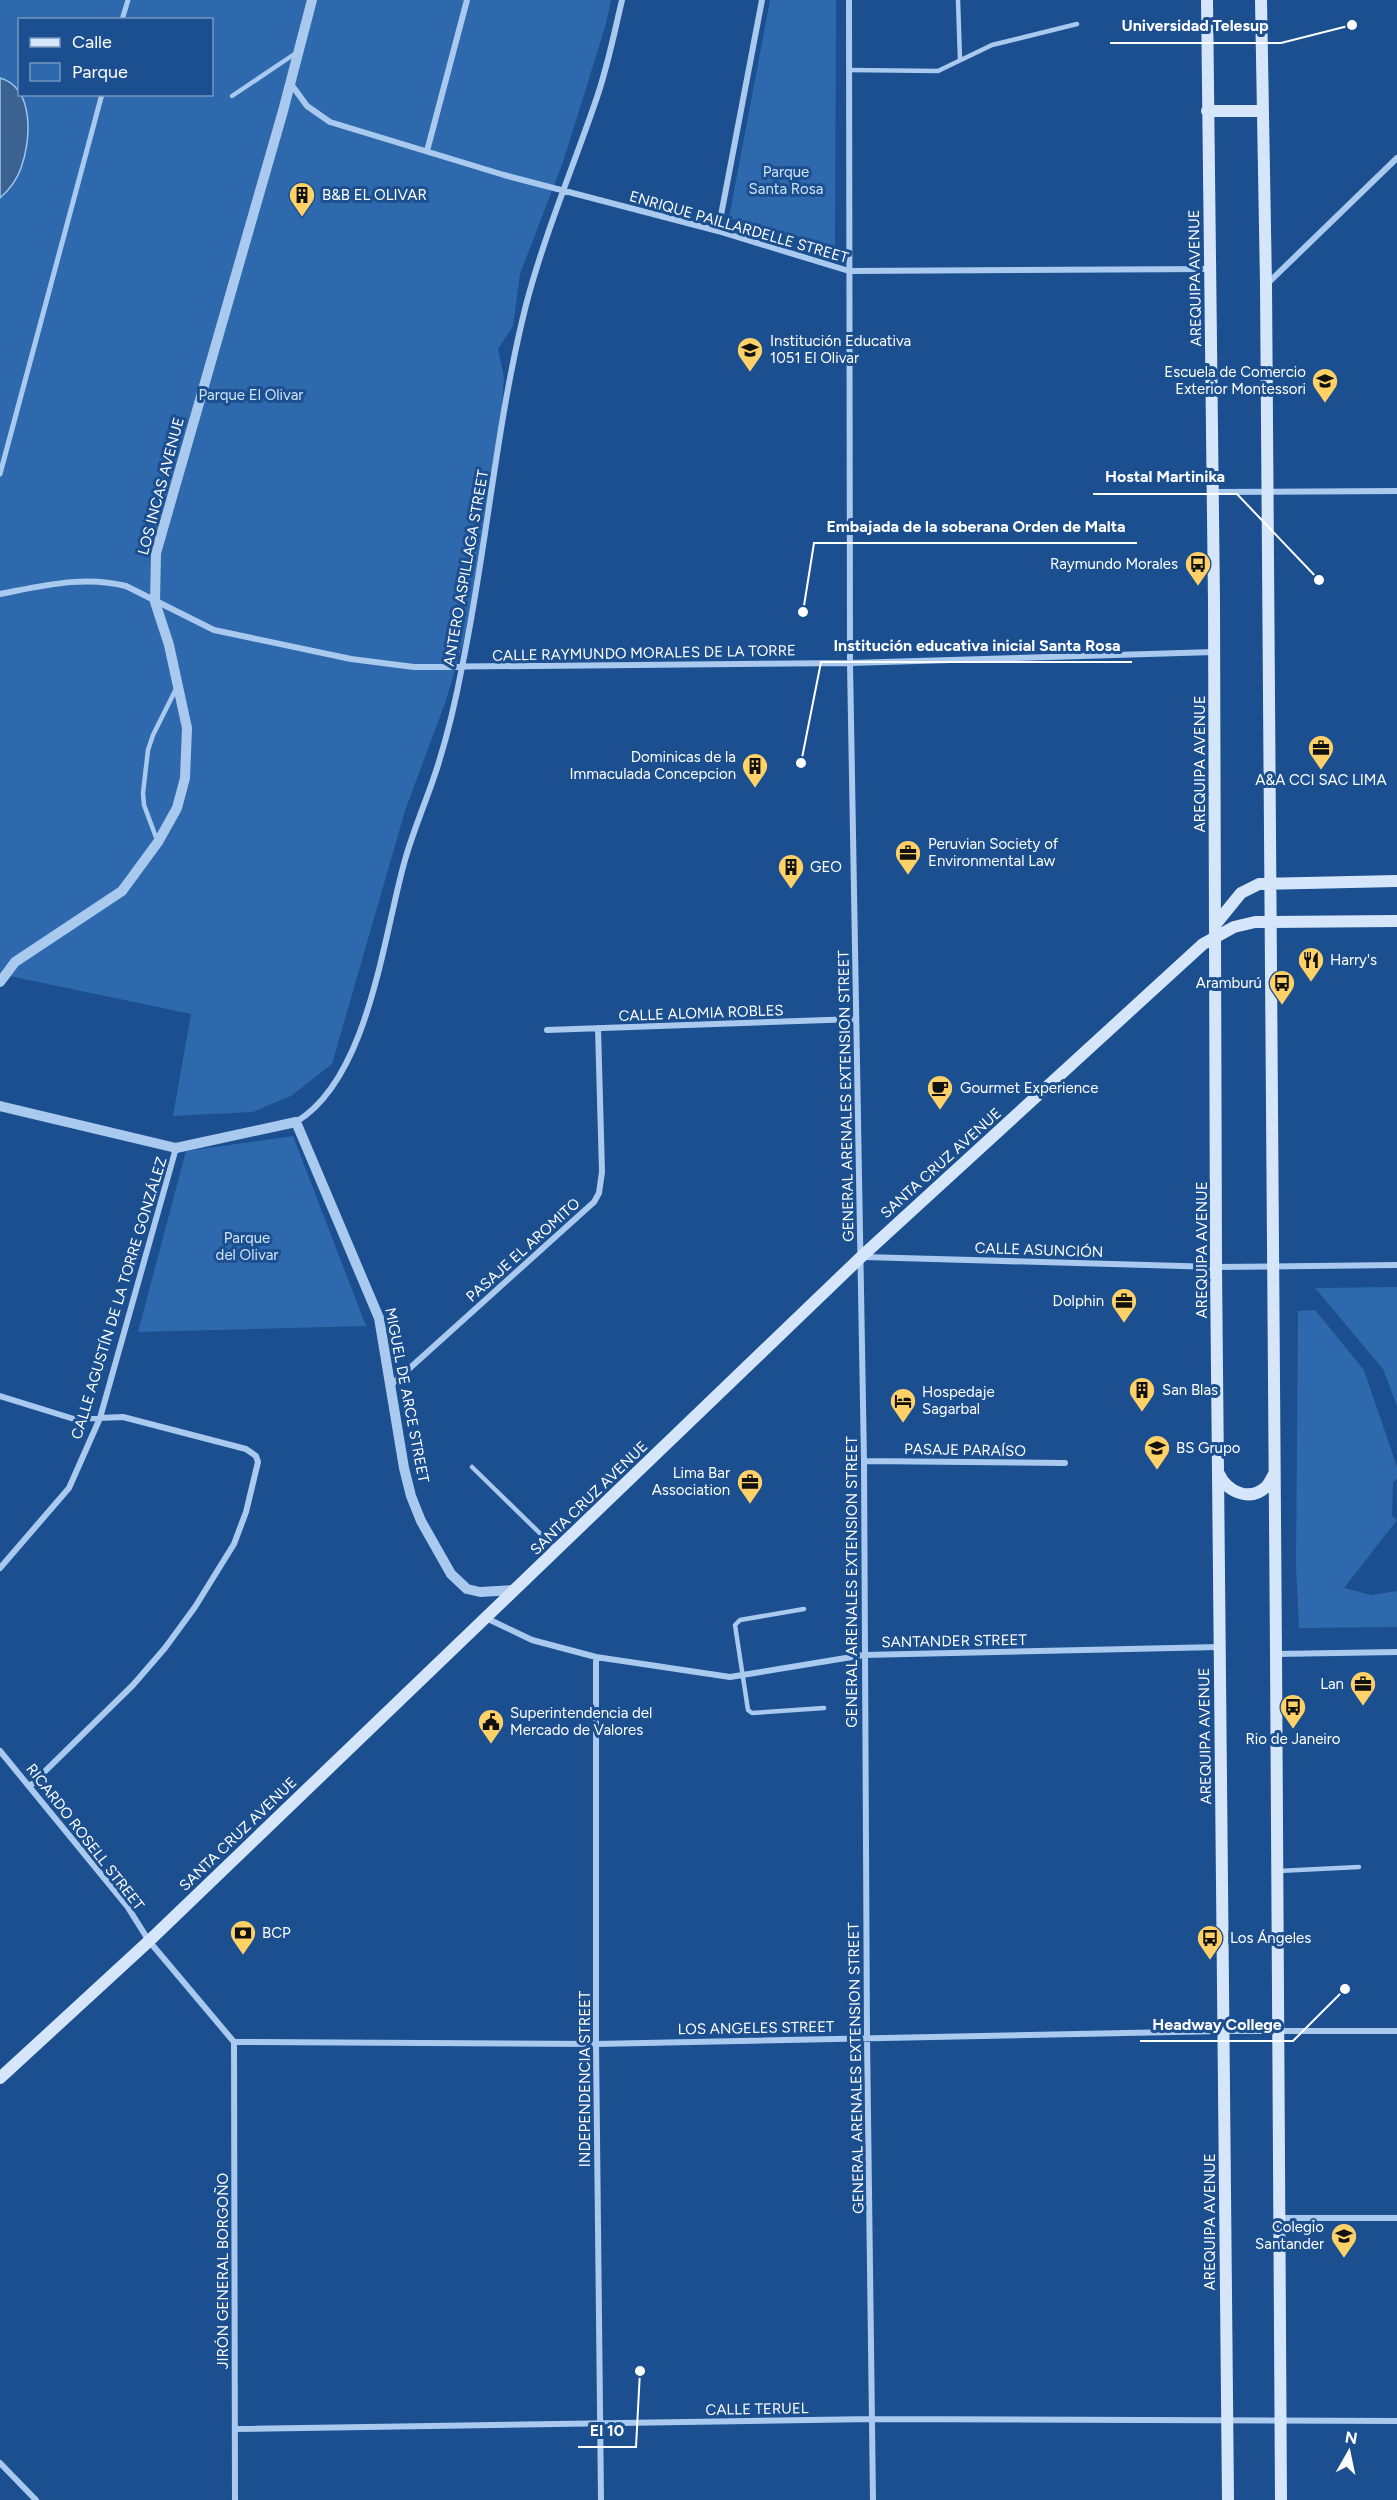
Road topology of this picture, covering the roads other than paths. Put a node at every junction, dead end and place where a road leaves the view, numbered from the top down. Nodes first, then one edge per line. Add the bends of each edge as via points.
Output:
1 (128, 0) edge
2 (312, 0) edge
3 (467, 0) edge
4 (622, 0) edge
5 (762, 0) edge
6 (849, 0) edge
7 (958, 0) edge
8 (1207, 0) edge
9 (1261, 0) edge
10 (123, 18) edge
11 (1077, 24) dead end
12 (299, 51) junction
13 (960, 60) junction
14 (850, 70) junction
15 (290, 84) junction
16 (101, 96) edge
17 (232, 96) dead end
18 (1207, 111) junction
19 (1263, 111) junction
20 (427, 151) junction
21 (1397, 158) edge
22 (562, 191) junction
23 (718, 231) junction
24 (1210, 269) junction
25 (849, 271) junction
26 (1266, 285) junction
27 (0, 474) edge
28 (1397, 491) edge
29 (1213, 492) junction
30 (1267, 492) junction
31 (0, 594) edge
32 (155, 602) junction
33 (1215, 652) junction
34 (850, 663) junction
35 (462, 667) junction
36 (178, 683) junction
37 (158, 842) junction
38 (1397, 881) edge
39 (1269, 882) junction
40 (1269, 921) junction
41 (1397, 921) edge
42 (1215, 931) junction
43 (0, 982) edge
44 (856, 1019) junction
45 (598, 1028) junction
46 (547, 1030) dead end
47 (0, 1107) edge
48 (297, 1122) junction
49 (176, 1148) junction
50 (861, 1257) junction
51 (1273, 1265) junction
52 (1397, 1265) edge
53 (1216, 1267) junction
54 (391, 1385) junction
55 (0, 1396) edge
56 (100, 1418) junction
57 (864, 1461) junction
58 (1065, 1463) dead end
59 (472, 1467) dead end
60 (1219, 1473) junction
61 (1274, 1473) junction
62 (556, 1550) junction
63 (0, 1568) edge
64 (514, 1590) junction
65 (804, 1609) dead end
66 (485, 1617) junction
67 (1219, 1647) junction
68 (1397, 1652) edge
69 (1276, 1653) junction
70 (864, 1655) junction
71 (596, 1657) junction
72 (742, 1675) junction
73 (824, 1708) dead end
74 (0, 1751) edge
75 (30, 1786) junction
76 (1359, 1867) dead end
77 (1278, 1871) junction
78 (149, 1941) junction
79 (1224, 2031) junction
80 (1279, 2031) junction
81 (1397, 2031) edge
82 (867, 2037) junction
83 (234, 2042) junction
84 (596, 2044) junction
85 (0, 2078) edge
86 (1280, 2218) junction
87 (1397, 2218) edge
88 (873, 2419) junction
89 (1280, 2420) junction
90 (1226, 2421) junction
91 (1397, 2421) edge
92 (601, 2424) junction
93 (235, 2429) junction
94 (0, 2463) edge
95 (36, 2500) edge
96 (235, 2500) edge
97 (601, 2500) edge
98 (873, 2500) edge
99 (1228, 2500) edge
100 (1281, 2500) edge

1 - 10 street
2 - 12 street, LOS INCAS AVENUE
3 - 20 street
4 - 22 street, ANTERO ASPILLAGA STREET via 596,101
5 - 23 street
6 - 14 street, GENERAL ARENALES EXTENSION STREET
7 - 13 lane
8 - 18 main road, AREQUIPA AVENUE
9 - 19 main road
11 - 13 lane via 992,45
12 - 15 street, LOS INCAS AVENUE
12 - 17 lane
13 - 14 lane via 938,71
14 - 25 street, GENERAL ARENALES EXTENSION STREET
15 - 20 street, ENRIQUE PAILLARDELLE STREET via 307,106 330,122
15 - 32 street, LOS INCAS AVENUE via 156,553
16 - 27 street
18 - 19 main road
18 - 24 main road, AREQUIPA AVENUE
19 - 26 main road
20 - 22 street, ENRIQUE PAILLARDELLE STREET
21 - 26 street
22 - 23 street, ENRIQUE PAILLARDELLE STREET
22 - 35 street, ANTERO ASPILLAGA STREET via 526,304
23 - 25 street, ENRIQUE PAILLARDELLE STREET
24 - 25 street, ENRIQUE PAILLARDELLE STREET
24 - 29 main road, AREQUIPA AVENUE
25 - 34 street, GENERAL ARENALES EXTENSION STREET
26 - 30 main road
28 - 30 street
29 - 30 street
29 - 33 main road, AREQUIPA AVENUE
30 - 39 main road
31 - 32 street, CALLE RAYMUNDO MORALES DE LA TORRE via 67,582 102,581 126,586
32 - 35 street, CALLE RAYMUNDO MORALES DE LA TORRE via 233,635 386,665
32 - 36 street, LOS INCAS AVENUE
33 - 34 street, CALLE RAYMUNDO MORALES DE LA TORRE
33 - 42 main road, AREQUIPA AVENUE
34 - 35 street, CALLE RAYMUNDO MORALES DE LA TORRE
34 - 44 street, GENERAL ARENALES EXTENSION STREET
35 - 48 street, ANTERO ASPILLAGA STREET via 438,763 405,859 371,994 350,1057 318,1107
36 - 37 street, LOS INCAS AVENUE via 187,728 185,778 177,808
36 - 37 lane via 153,735 147,761 144,805
37 - 43 street, LOS INCAS AVENUE via 122,891 15,962
38 - 39 main road
39 - 40 main road
39 - 42 main road via 1240,893
40 - 41 main road
40 - 42 main road
40 - 51 main road
42 - 50 main road, SANTA CRUZ AVENUE
42 - 53 main road, AREQUIPA AVENUE
44 - 45 street, CALLE ALOMIA ROBLES
44 - 50 street, GENERAL ARENALES EXTENSION STREET
45 - 46 street, CALLE ALOMIA ROBLES
45 - 54 street, PASAJE EL AROMITO via 602,1172 594,1202
47 - 49 street
48 - 49 street
48 - 54 street, MIGUEL DE ARCE STREET via 374,1304
49 - 56 street, CALLE AGUSTÍN DE LA TORRE GONZÁLEZ
50 - 53 street, CALLE ASUNCIÓN
50 - 57 street, GENERAL ARENALES EXTENSION STREET
50 - 62 main road, SANTA CRUZ AVENUE
51 - 52 street, CALLE ASUNCIÓN
51 - 53 street, CALLE ASUNCIÓN
51 - 61 main road
53 - 60 main road, AREQUIPA AVENUE
54 - 64 street, MIGUEL DE ARCE STREET via 411,1496 451,1574 467,1589
55 - 56 street via 74,1419
56 - 63 street, CALLE AGUSTÍN DE LA TORRE GONZÁLEZ via 69,1488
56 - 75 street via 123,1417 246,1449 256,1456 258,1467 234,1544 165,1648
57 - 58 street, PASAJE PARAÍSO
57 - 70 street, GENERAL ARENALES EXTENSION STREET
59 - 62 lane
60 - 61 main road via 1226,1486 1243,1494 1253,1494 1266,1486
60 - 67 main road, AREQUIPA AVENUE
61 - 69 main road
62 - 64 main road, SANTA CRUZ AVENUE
64 - 66 main road, SANTA CRUZ AVENUE
65 - 72 lane via 740,1620 735,1625
66 - 71 street, SANTANDER STREET via 532,1640
66 - 78 main road, SANTA CRUZ AVENUE
67 - 70 street, SANTANDER STREET
67 - 79 main road, AREQUIPA AVENUE
68 - 69 street
69 - 77 main road
70 - 72 street, SANTANDER STREET
70 - 82 street, GENERAL ARENALES EXTENSION STREET
71 - 72 street, SANTANDER STREET via 729,1677
71 - 84 street, INDEPENDENCIA STREET
72 - 73 lane via 748,1710 752,1713
74 - 75 street, RICARDO ROSELL STREET
75 - 78 street, RICARDO ROSELL STREET via 127,1906
76 - 77 lane
77 - 80 main road
78 - 83 street, RICARDO ROSELL STREET
78 - 85 main road, SANTA CRUZ AVENUE
79 - 80 street, LOS ANGELES STREET
79 - 82 street, LOS ANGELES STREET
79 - 90 main road, AREQUIPA AVENUE
80 - 81 street, LOS ANGELES STREET
80 - 86 main road
82 - 84 street, LOS ANGELES STREET
82 - 88 street, GENERAL ARENALES EXTENSION STREET
83 - 84 street, LOS ANGELES STREET
83 - 93 street, JIRÓN GENERAL BORGOÑO
84 - 92 street, INDEPENDENCIA STREET
86 - 87 street
86 - 89 main road
88 - 90 street, CALLE TERUEL
88 - 92 street, CALLE TERUEL
88 - 98 street, GENERAL ARENALES EXTENSION STREET
89 - 90 street, CALLE TERUEL
89 - 91 street, CALLE TERUEL
89 - 100 main road
90 - 99 main road, AREQUIPA AVENUE
92 - 93 street, CALLE TERUEL
92 - 97 street, INDEPENDENCIA STREET
93 - 96 street, JIRÓN GENERAL BORGOÑO
94 - 95 street

